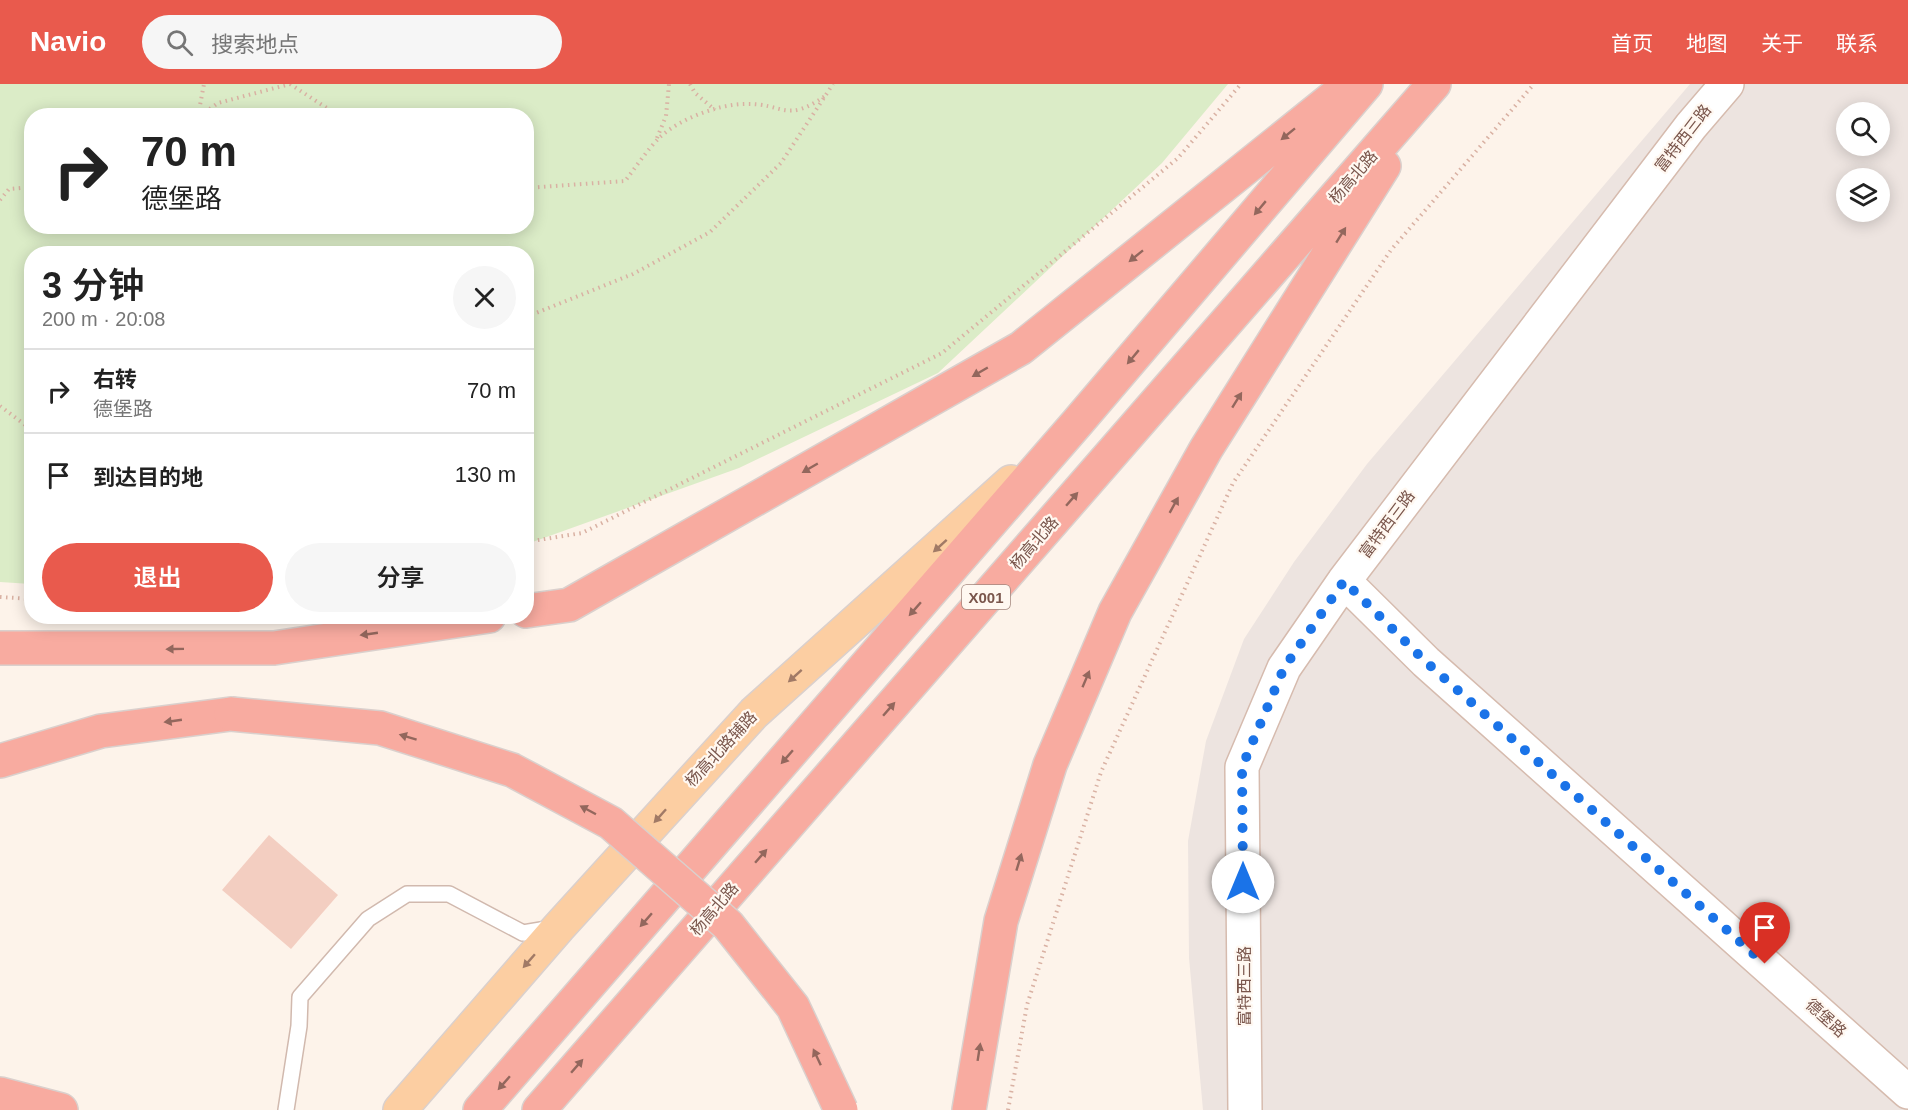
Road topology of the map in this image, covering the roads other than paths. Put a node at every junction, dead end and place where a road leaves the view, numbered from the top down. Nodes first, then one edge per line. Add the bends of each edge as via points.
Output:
1 (1350, 84) edge
2 (1366, 84) edge
3 (1435, 84) edge
4 (1727, 84) edge
5 (1077, 423) junction
6 (1344, 581) junction
7 (534, 610) edge
8 (435, 624) edge
9 (11, 649) edge
10 (0, 761) edge
11 (559, 927) junction
12 (1908, 1092) edge
13 (0, 1094) edge
14 (61, 1110) edge
15 (286, 1110) edge
16 (400, 1110) edge
17 (480, 1110) edge
18 (539, 1110) edge
19 (841, 1110) edge
20 (969, 1110) edge
21 (1245, 1110) edge

1 -> 7 highway via 1021,348 568,605
2 -> 5 highway, X001
18 -> 3 highway, 杨高北路 / X001
20 -> 3 highway via 1000,921 1050,765 1114,612 1206,449
4 - 6 street, 富特西三路
5 -> 11 main road, 杨高北路辅路 / X001 via 754,713
5 -> 17 highway, X001
6 - 12 street, 德堡路 via 1426,662
6 - 21 street, 富特西三路 via 1284,668 1242,767
8 -> 9 highway via 274,648
19 -> 10 highway, bridge via 794,1007 735,934 611,823 512,770 380,729 231,714 101,731
11 - 15 lane via 523,933 449,894 407,894 368,919 300,997
11 -> 16 main road, 杨高北路辅路 / X001
13 - 14 highway

